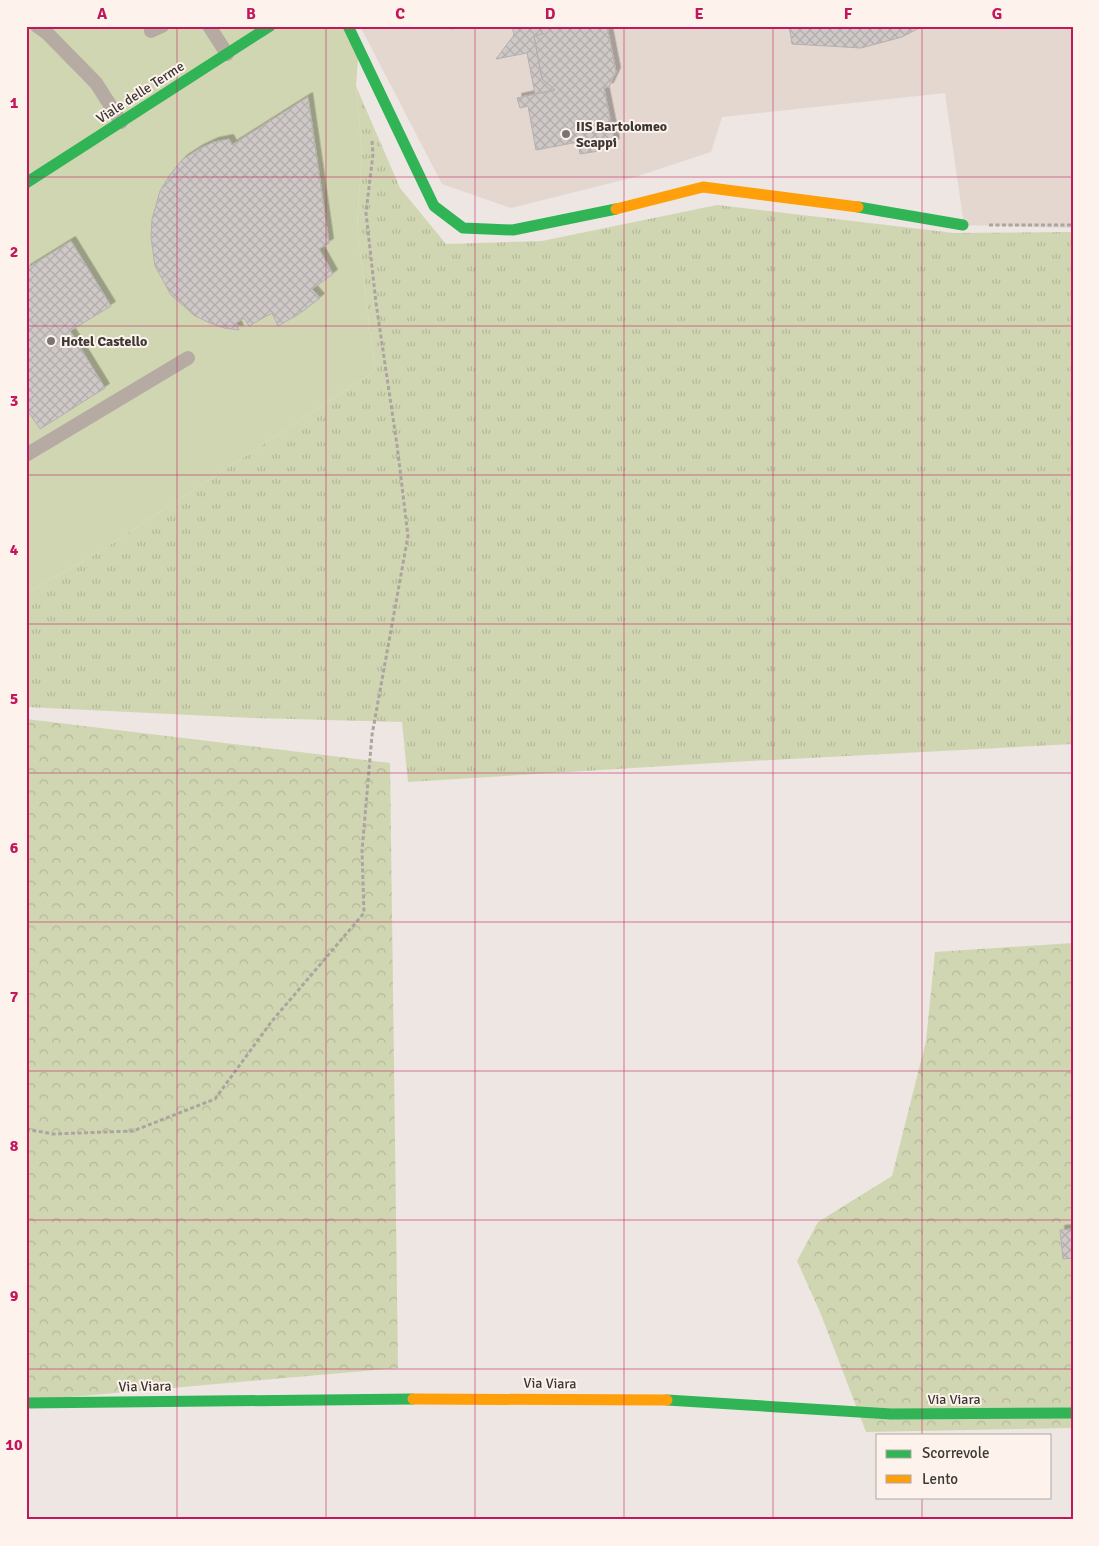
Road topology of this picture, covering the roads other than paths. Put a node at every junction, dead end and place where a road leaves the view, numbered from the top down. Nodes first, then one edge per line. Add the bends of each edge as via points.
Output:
1 (37, 26) edge
2 (209, 26) edge
3 (270, 26) edge
4 (348, 26) edge
5 (227, 54) junction
6 (121, 122) junction
7 (26, 183) edge
8 (964, 225) road end
9 (188, 358) dead end
10 (26, 455) edge
11 (26, 1404) edge
12 (1073, 1413) edge

1 - 6 lane via 96,83
2 - 5 lane
3 - 5 main road, Viale delle Terme
4 - 8 main road via 434,206 463,228 514,230 703,187
5 - 6 main road, Viale delle Terme
6 - 7 main road, Viale delle Terme
9 - 10 lane
11 - 12 main road, Via Viara via 482,1398 665,1400 891,1414

